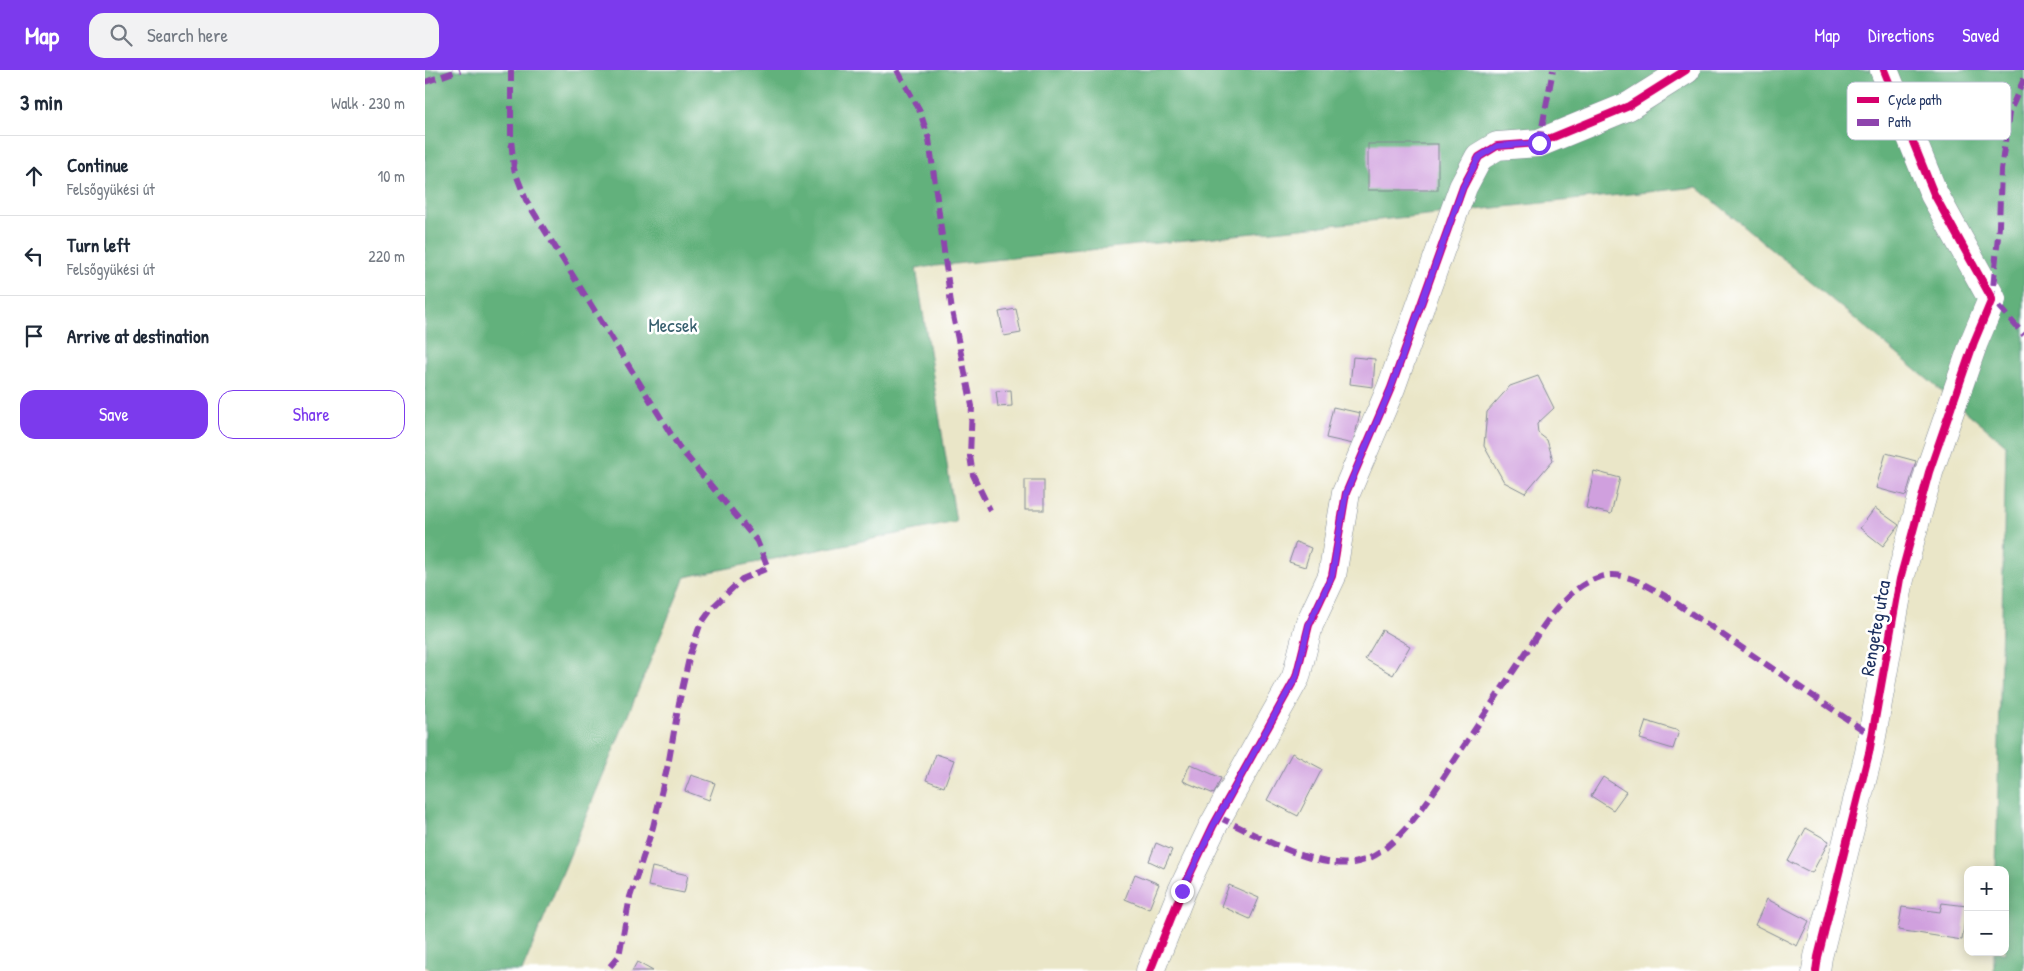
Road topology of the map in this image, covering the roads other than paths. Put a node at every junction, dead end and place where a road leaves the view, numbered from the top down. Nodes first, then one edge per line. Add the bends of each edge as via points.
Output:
1 (1686, 70) edge
2 (1884, 70) edge
3 (1889, 82) edge
4 (1912, 140) edge
5 (1150, 971) edge
6 (1816, 971) edge

1 - 5 street via 1629,106 1539,143 1497,146 1479,157 1463,187 1391,388 1346,493 1332,576 1309,624 1296,677 1213,826 1182,891
2 - 3 street, Rengeteg utca
4 - 6 street, Rengeteg utca via 1934,194 1992,299 1929,472 1900,579 1869,753

